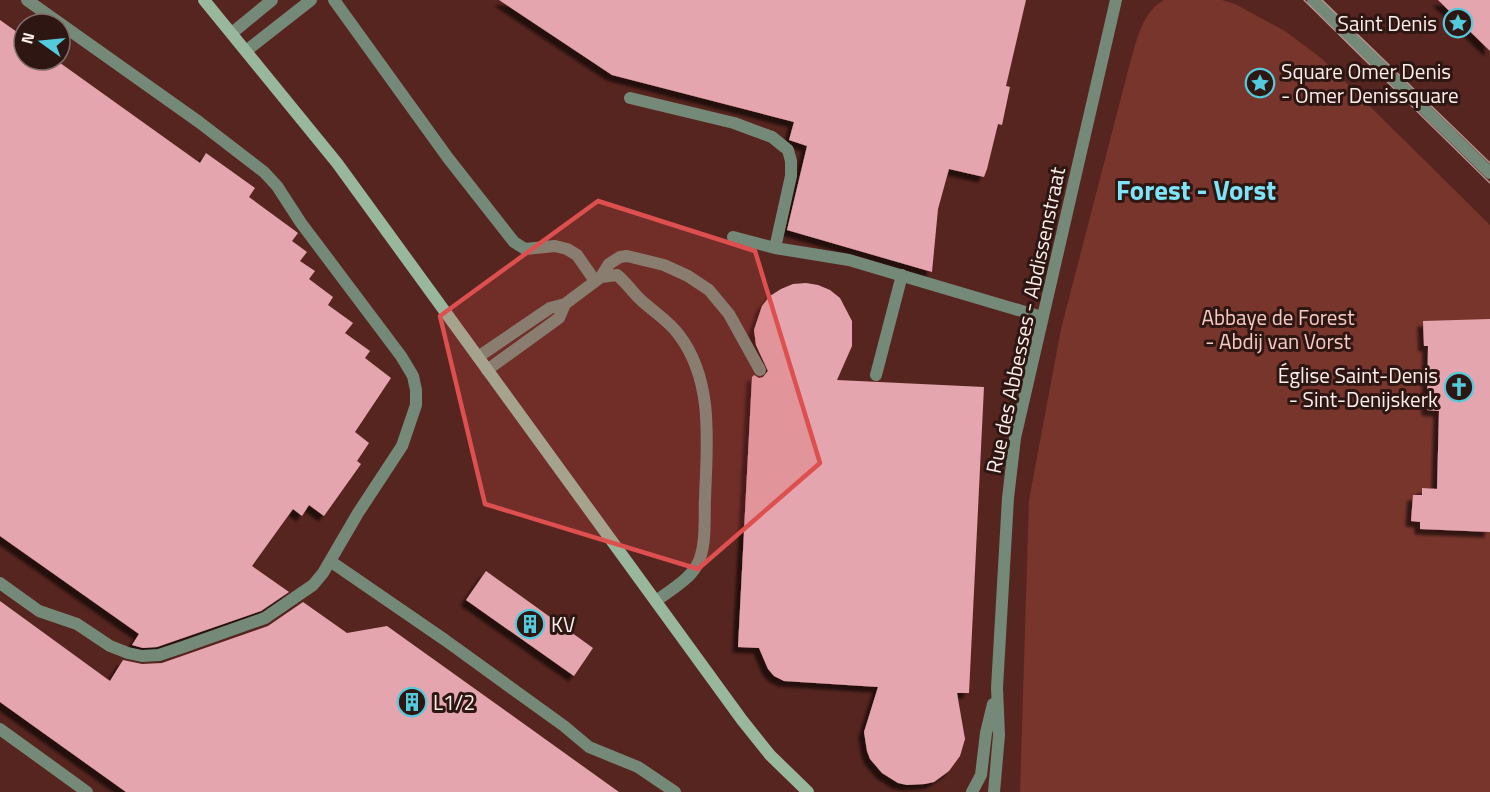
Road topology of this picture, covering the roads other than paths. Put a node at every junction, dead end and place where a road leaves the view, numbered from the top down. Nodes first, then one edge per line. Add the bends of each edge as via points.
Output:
1 (27, 0) edge
2 (204, 0) edge
3 (272, 0) edge
4 (311, 0) edge
5 (334, 0) edge
6 (1116, 0) edge
7 (1313, 0) edge
8 (231, 33) junction
9 (246, 51) junction
10 (630, 98) dead end
11 (1490, 173) edge
12 (733, 237) dead end
13 (775, 248) junction
14 (902, 275) junction
15 (598, 279) junction
16 (565, 304) junction
17 (1042, 317) junction
18 (478, 357) junction
19 (487, 370) junction
20 (760, 370) dead end
21 (876, 375) dead end
22 (330, 561) junction
23 (0, 583) edge
24 (656, 601) junction
25 (997, 688) junction
26 (0, 729) edge
27 (87, 792) edge
28 (675, 792) edge
29 (807, 792) edge
30 (972, 792) edge
31 (994, 792) edge

1 - 22 street via 264,172 413,376 416,405 402,446
2 - 8 main road
3 - 8 street
4 - 9 street
5 - 15 street via 447,158 514,242 525,249 567,249
6 - 17 street, Rue des Abbesses - Abdissenstraat
7 - 11 street
8 - 9 main road
9 - 18 main road via 337,163
10 - 13 street via 734,123 772,137 788,150 791,176
12 - 13 street
13 - 14 street
14 - 17 street
14 - 21 street
15 - 16 street
15 - 20 street via 609,264 627,256 688,276 709,290 729,314
15 - 24 street via 617,275 679,334 704,388 701,554 693,571
16 - 18 street via 550,308
16 - 19 street via 559,318
17 - 25 street, Rue des Abbesses - Abdissenstraat via 1015,438
18 - 19 main road
19 - 24 main road
22 - 23 street via 313,585 265,618 159,655 142,656 110,646 77,624 39,611
22 - 28 street via 589,747 638,767
24 - 29 main road via 742,720
25 - 30 street, Rue des Abbesses - Abdissenstraat via 981,775
25 - 31 street, Rue des Abbesses - Abdissenstraat via 999,735
26 - 27 street

